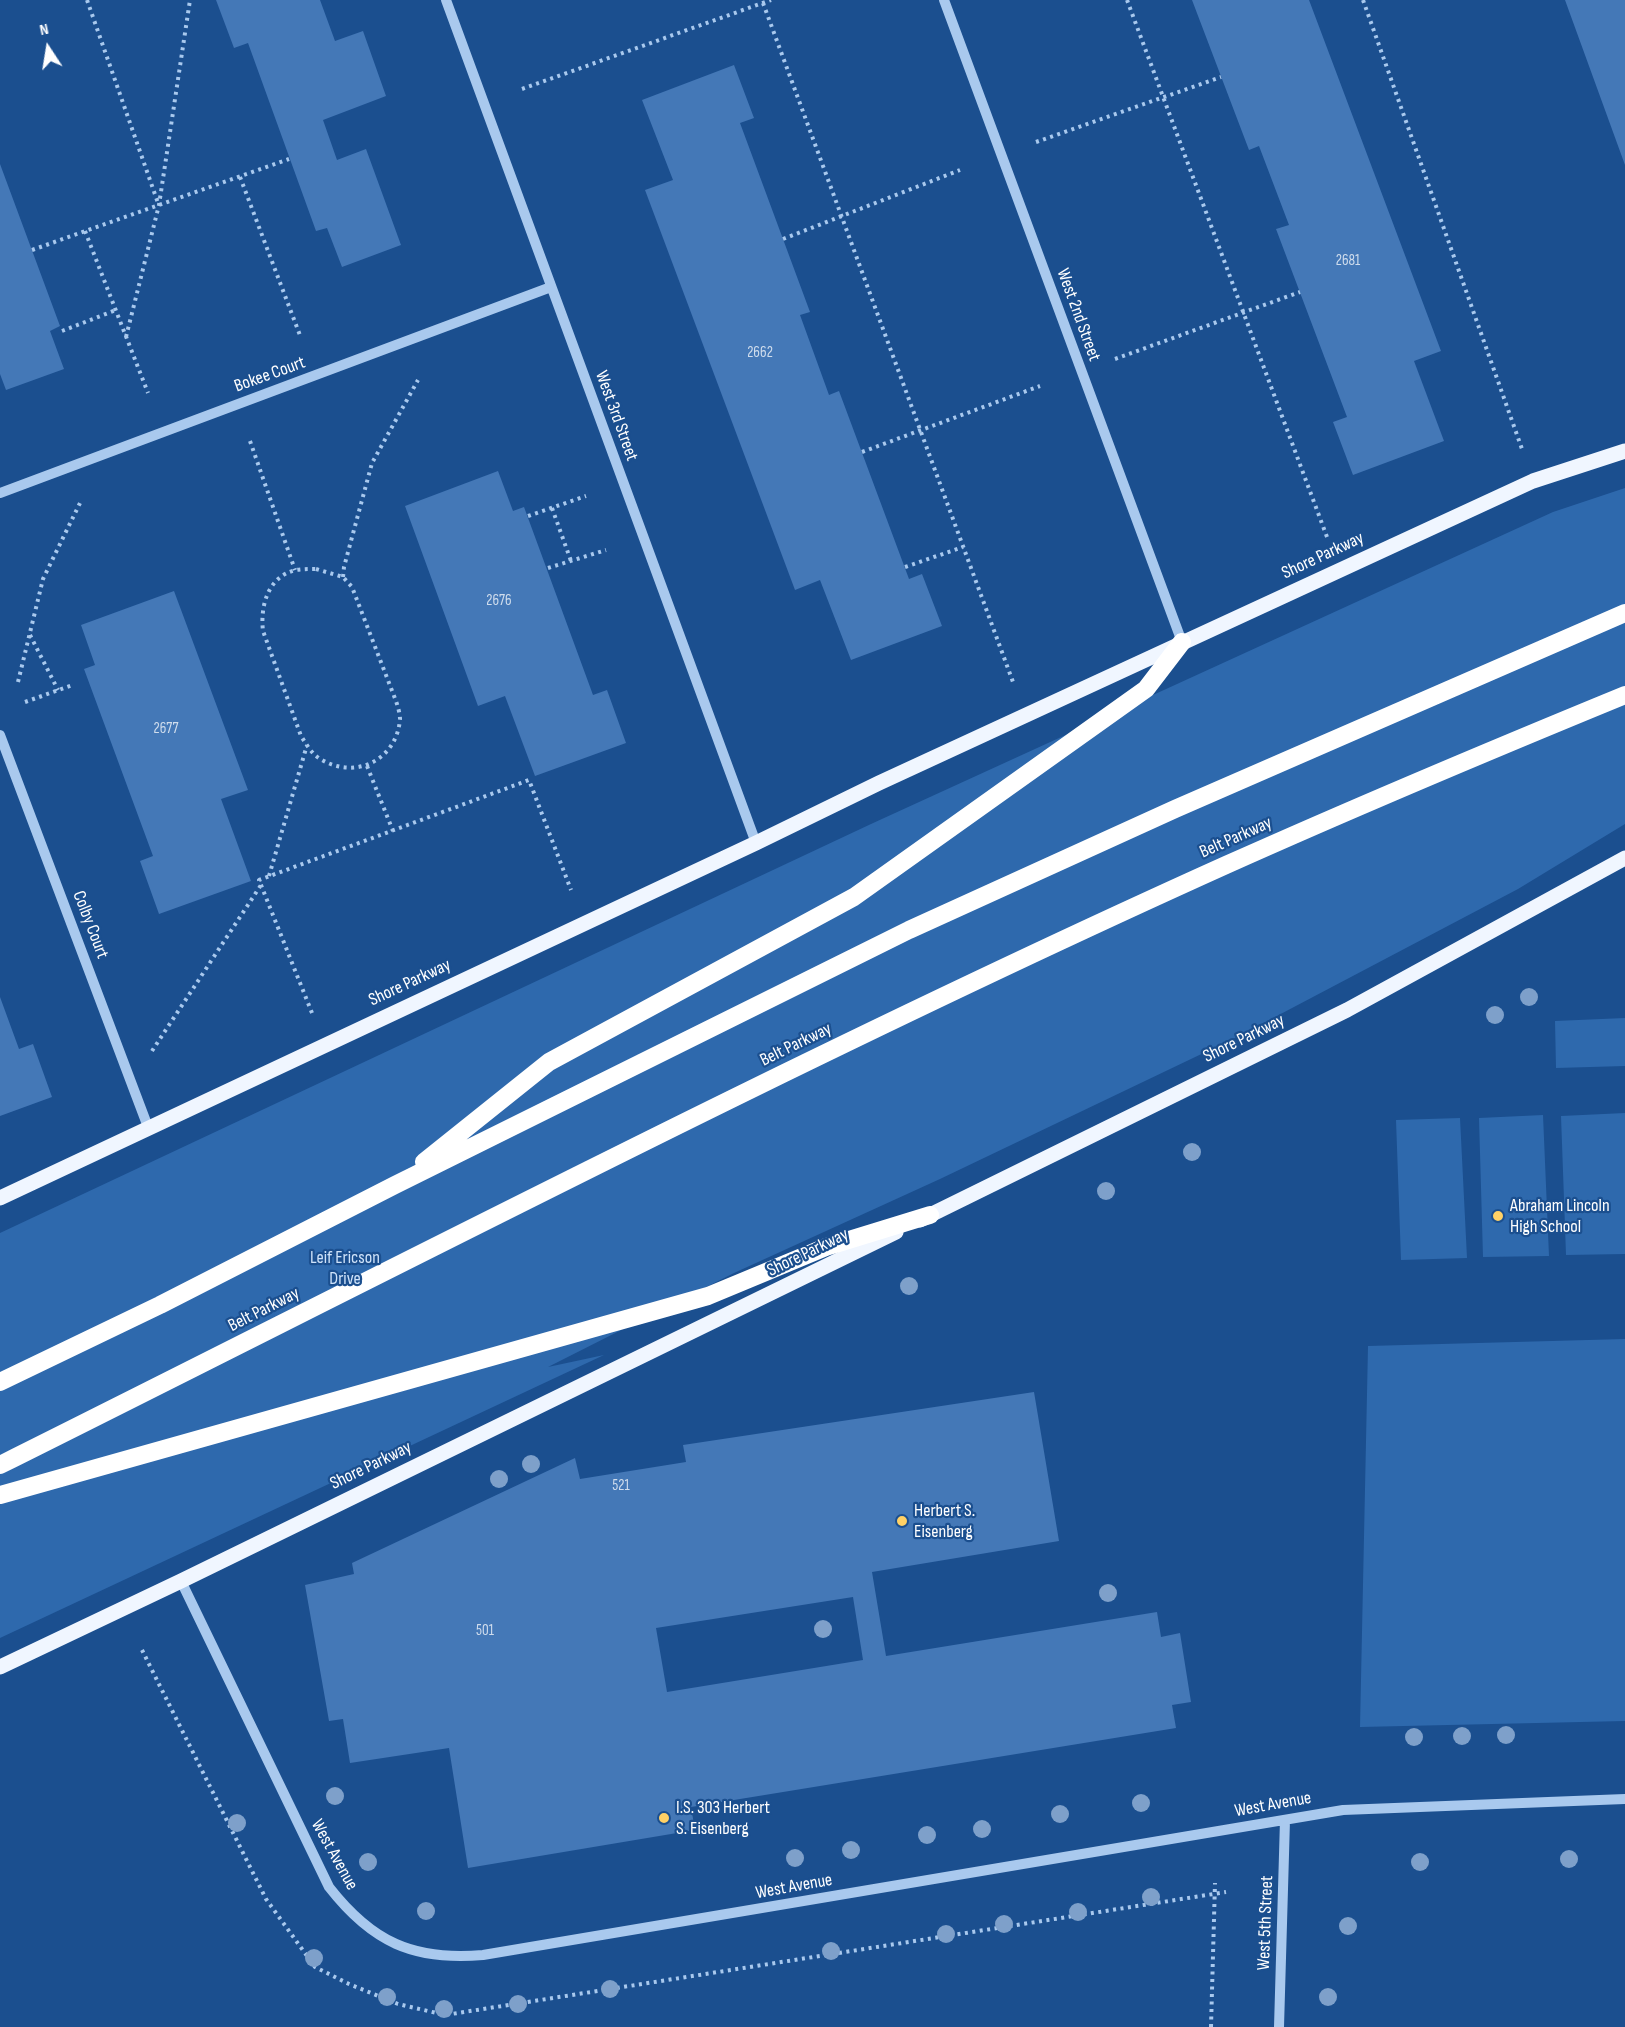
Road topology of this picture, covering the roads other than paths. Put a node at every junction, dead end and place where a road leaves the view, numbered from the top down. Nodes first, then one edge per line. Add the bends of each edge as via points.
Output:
1 (446, 0) edge
2 (944, 0) edge
3 (551, 287) junction
4 (1625, 451) edge
5 (0, 493) edge
6 (1625, 613) edge
7 (1182, 642) junction
8 (1625, 695) edge
9 (0, 735) edge
10 (756, 843) junction
11 (1625, 858) edge
12 (148, 1127) junction
13 (395, 1185) junction
14 (0, 1198) edge
15 (930, 1215) junction
16 (0, 1382) edge
17 (0, 1465) edge
18 (0, 1495) edge
19 (181, 1581) junction
20 (0, 1667) edge
21 (1625, 1799) edge
22 (1285, 1820) junction
23 (1279, 2027) edge

1 - 3 street, West 3rd Street
2 - 7 street, West 2nd Street
3 - 5 street, Bokee Court
3 - 10 street, West 3rd Street
4 - 7 main road, Shore Parkway via 1533,481
6 - 13 highway via 909,930
7 - 10 main road, Shore Parkway
7 - 13 highway via 1146,688 854,897 549,1062
8 - 17 highway, Belt Parkway via 1226,865 963,987
9 - 12 street, Colby Court
10 - 12 main road, Shore Parkway
11 - 15 main road, Shore Parkway via 1347,1010
12 - 14 main road, Shore Parkway
13 - 16 highway
15 - 18 highway via 826,1247 708,1296
15 - 19 main road, Shore Parkway
19 - 20 main road, Shore Parkway
19 - 22 street, West Avenue via 329,1887 347,1911 377,1934 411,1950 453,1958 483,1955
21 - 22 street, West Avenue via 1343,1810
22 - 23 street, West 5th Street

